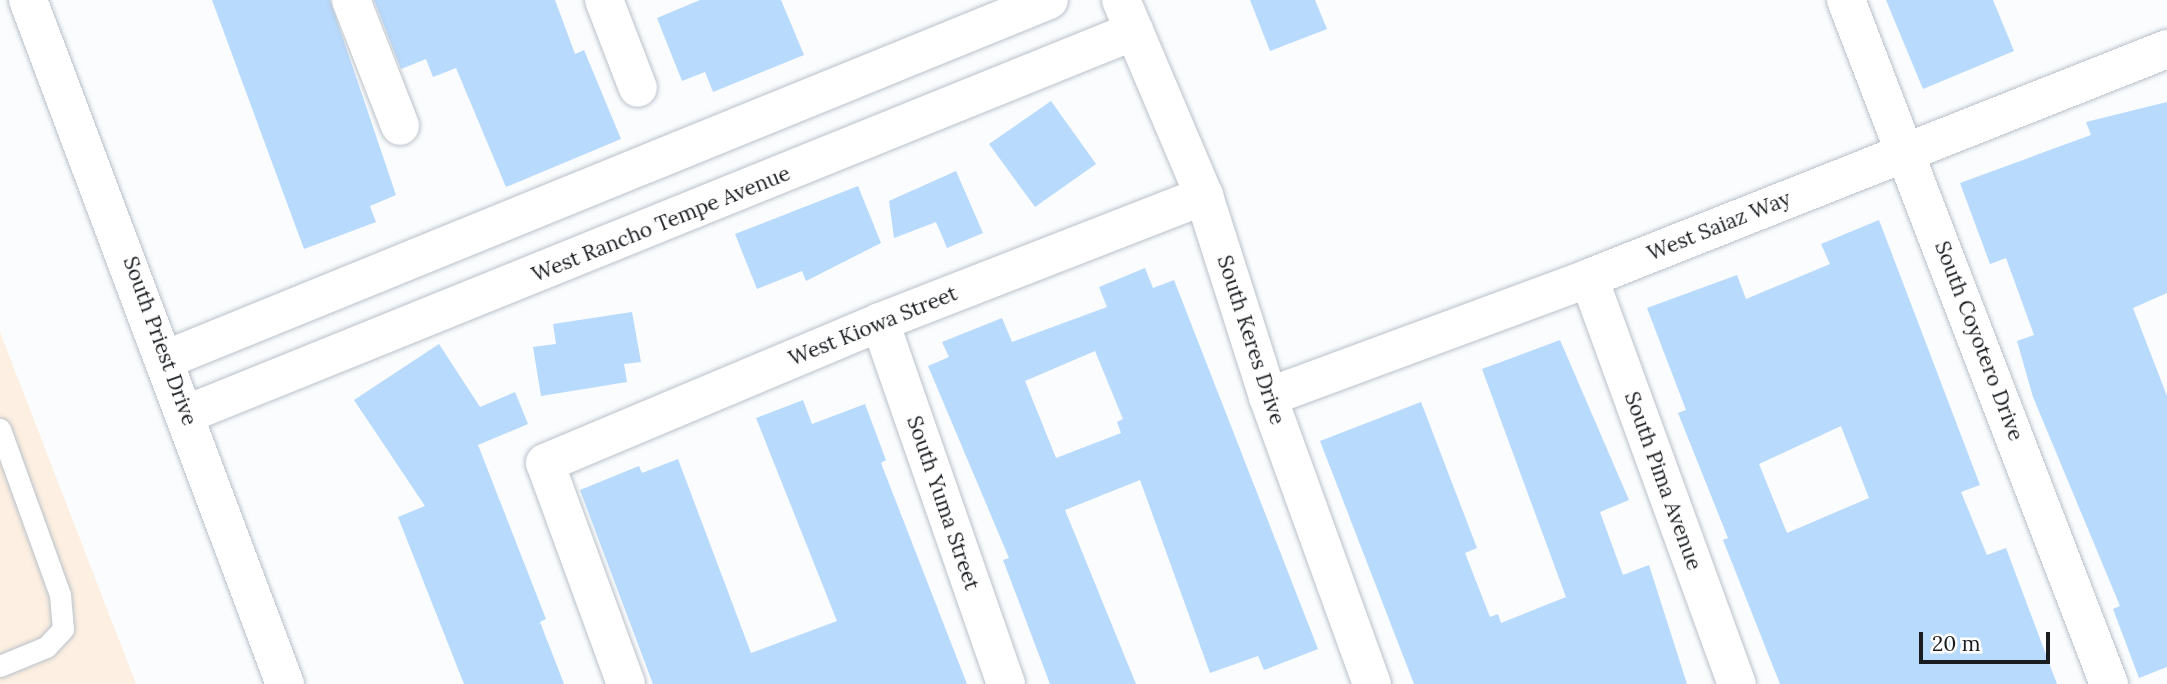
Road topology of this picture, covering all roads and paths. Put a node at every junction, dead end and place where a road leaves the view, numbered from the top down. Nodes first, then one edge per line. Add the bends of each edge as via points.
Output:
1 (28, 0) edge
2 (351, 0) edge
3 (604, 0) edge
4 (1049, 0) edge
5 (1846, 0) edge
6 (1128, 15) edge
7 (2167, 49) edge
8 (875, 73) junction
9 (638, 88) dead end
10 (400, 126) dead end
11 (897, 128) junction
12 (1907, 150) junction
13 (646, 167) junction
14 (1204, 196) junction
15 (667, 222) junction
16 (404, 264) junction
17 (1589, 278) junction
18 (427, 320) junction
19 (880, 322) junction
20 (167, 359) junction
21 (1268, 397) junction
22 (187, 414) junction
23 (0, 429) edge
24 (0, 666) edge
25 (285, 684) edge
26 (626, 684) edge
27 (1006, 684) edge
28 (1373, 684) edge
29 (1737, 684) edge
30 (2109, 684) edge

1 - 20 street, South Priest Drive
2 - 10 street
3 - 9 street
4 - 8 street
5 - 12 street, South Coyotero Drive
6 - 11 street, West Rancho Tempe Avenue
6 - 14 street, South Keres Drive
7 - 12 street, West Saiaz Way
8 - 11 street
8 - 13 street
11 - 15 street, West Rancho Tempe Avenue
12 - 17 street, West Saiaz Way
12 - 30 street, South Coyotero Drive
13 - 15 street
13 - 16 street
14 - 19 street, West Kiowa Street
14 - 21 street, South Keres Drive
15 - 18 street, West Rancho Tempe Avenue
16 - 18 street
16 - 20 street
17 - 21 street, West Saiaz Way
17 - 29 street, South Pima Avenue
18 - 22 street, West Rancho Tempe Avenue
19 - 26 street, West Kiowa Street via 545,463
19 - 27 street, South Yuma Street
20 - 22 street, South Priest Drive
21 - 28 street, South Keres Drive
22 - 25 street, South Priest Drive
23 - 24 lane via 60,595 62,629 47,647

